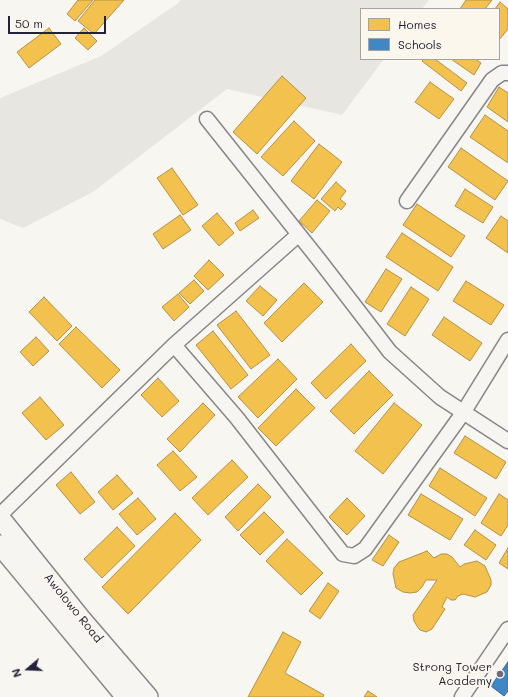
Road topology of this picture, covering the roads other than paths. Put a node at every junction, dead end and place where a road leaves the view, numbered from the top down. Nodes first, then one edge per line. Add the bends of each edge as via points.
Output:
1 (508, 73) edge
2 (207, 119) dead end
3 (407, 201) dead end
4 (298, 235) junction
5 (508, 340) edge
6 (174, 345) junction
7 (463, 413) junction
8 (508, 441) edge
9 (0, 516) edge
10 (0, 545) edge
11 (508, 630) edge
12 (126, 697) edge
13 (148, 697) edge
14 (462, 697) edge

1 - 3 street via 502,73 492,80
2 - 4 street
4 - 6 street
4 - 7 street via 390,352 440,397
5 - 7 street
6 - 7 street via 238,418 342,554 354,556 365,549
6 - 9 street
7 - 8 street
9 - 13 main road, Awolowo Road via 81,619
10 - 12 main road, Awolowo Road
11 - 14 street

